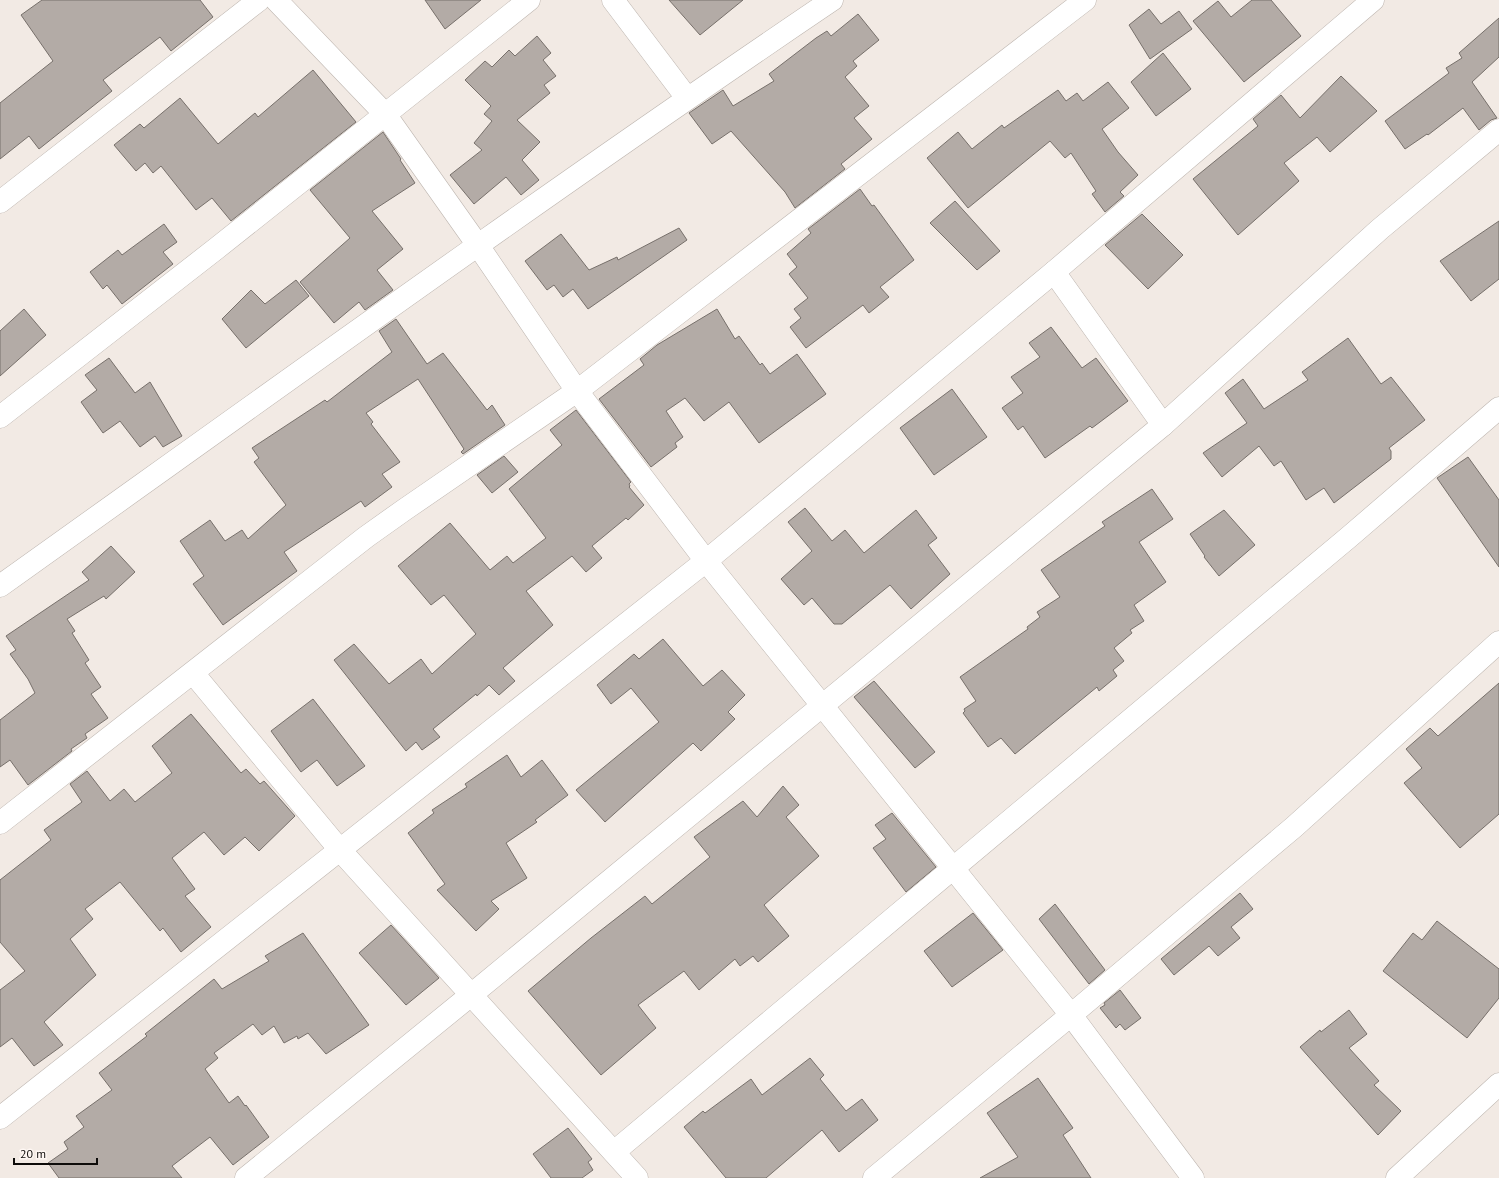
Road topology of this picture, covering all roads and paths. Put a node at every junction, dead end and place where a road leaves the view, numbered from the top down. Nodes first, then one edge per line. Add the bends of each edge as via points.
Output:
1 (259, 0) edge
2 (276, 0) edge
3 (528, 0) edge
4 (613, 0) edge
5 (832, 0) edge
6 (1085, 0) edge
7 (1373, 0) edge
8 (687, 98) junction
9 (385, 114) junction
10 (1499, 130) edge
11 (0, 202) edge
12 (477, 244) junction
13 (1054, 272) junction
14 (577, 391) junction
15 (1499, 408) edge
16 (0, 417) edge
17 (1163, 425) junction
18 (706, 561) junction
19 (0, 586) edge
20 (1499, 642) edge
21 (193, 673) junction
22 (822, 705) junction
23 (0, 823) edge
24 (340, 850) junction
25 (953, 868) junction
26 (471, 995) junction
27 (1071, 1015) junction
28 (1497, 1091) edge
29 (0, 1118) edge
30 (614, 1152) junction
31 (246, 1178) edge
32 (637, 1178) edge
33 (874, 1178) edge
34 (1193, 1178) edge
35 (1397, 1178) edge

1 - 11 street
2 - 9 street
3 - 9 street
4 - 8 street
5 - 8 street
6 - 14 street
7 - 13 street
8 - 12 street
9 - 12 street
9 - 16 street
10 - 17 street via 1380,229
12 - 14 street
12 - 19 street
13 - 17 street
13 - 18 street
14 - 18 street
14 - 21 street via 372,532
15 - 25 street via 1349,537
17 - 22 street
18 - 22 street
18 - 24 street
20 - 27 street via 1294,827
21 - 23 street
21 - 24 street
22 - 25 street
22 - 26 street
24 - 26 street
24 - 29 street
25 - 27 street
25 - 30 street
26 - 30 street
26 - 31 street
27 - 33 street
27 - 34 street
28 - 35 street
30 - 32 street

